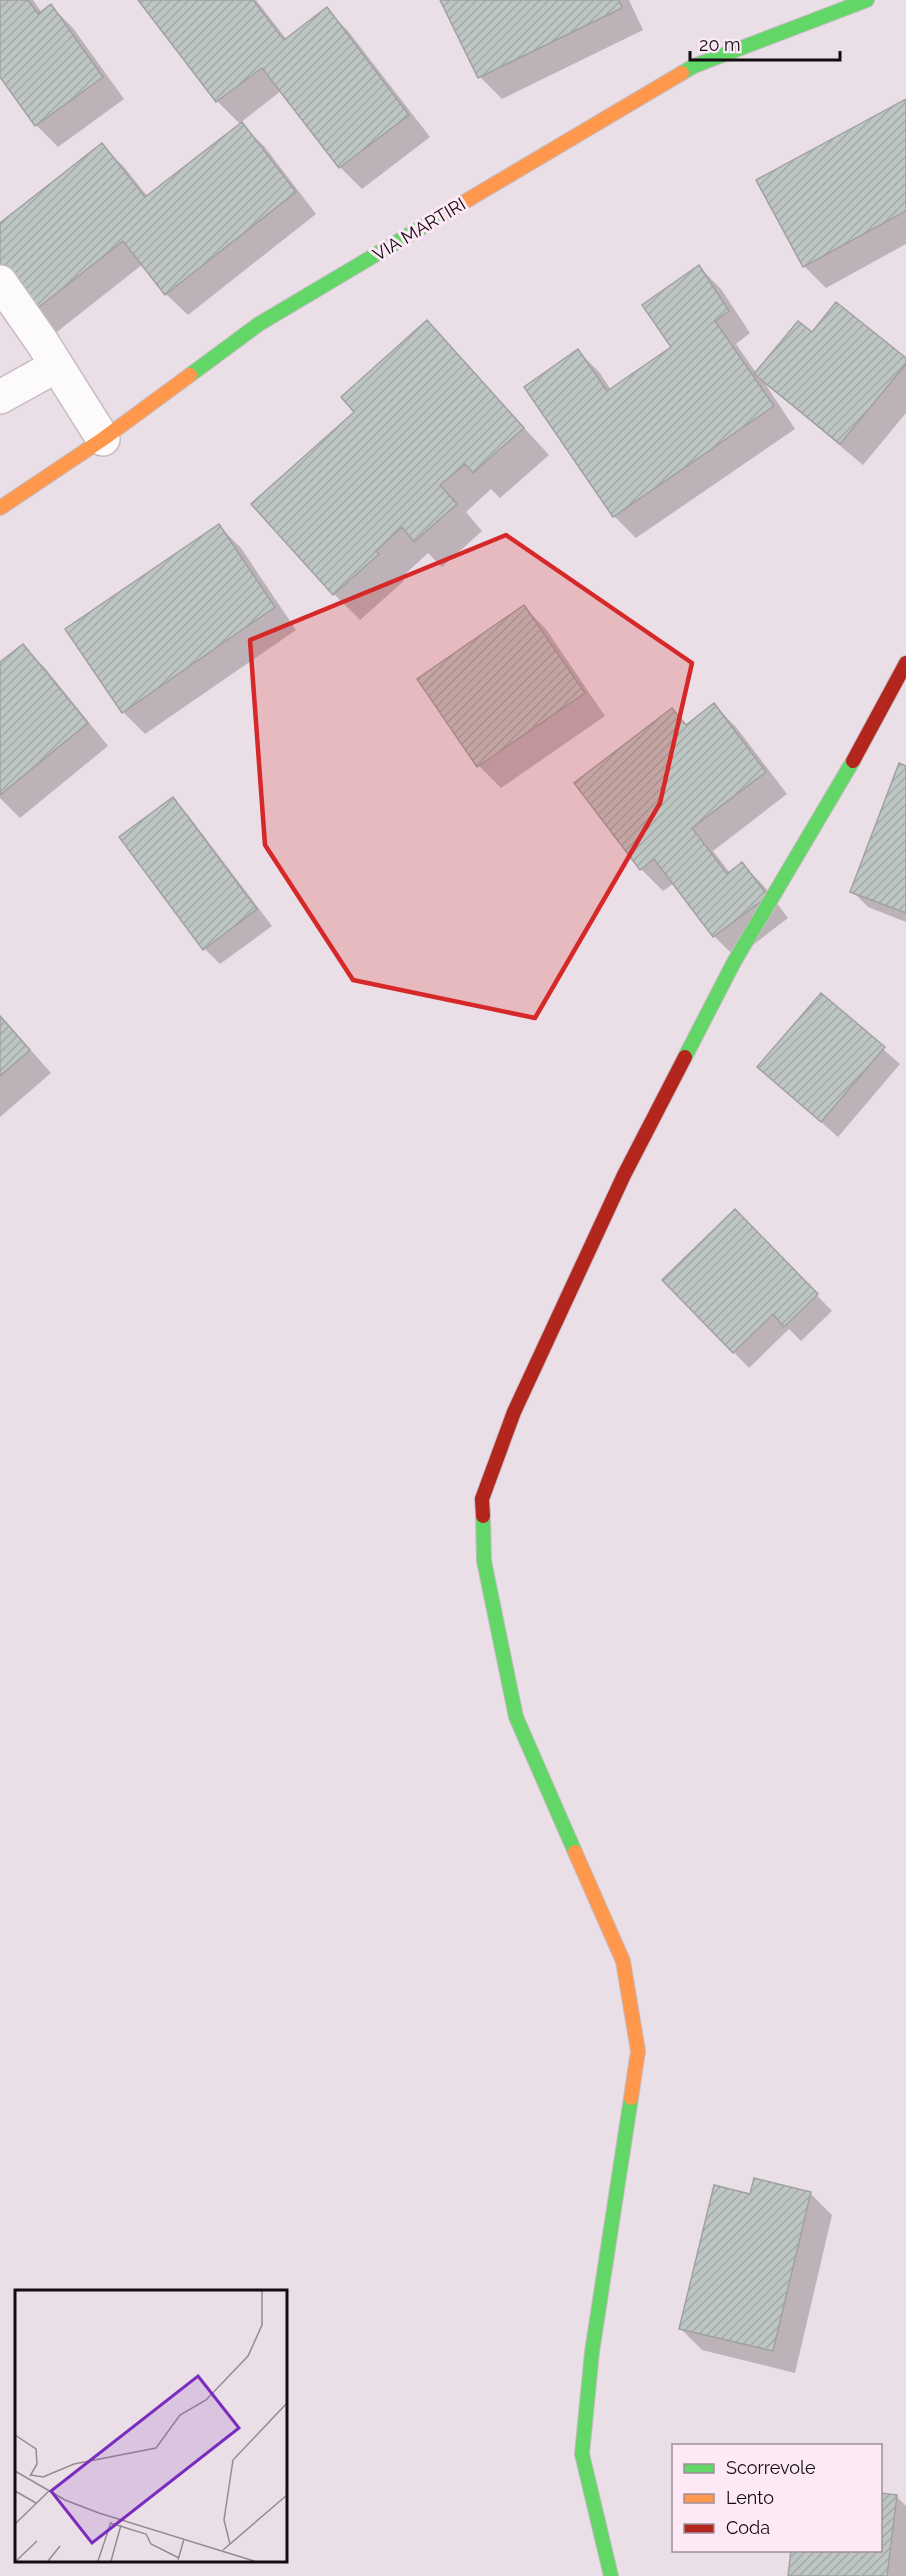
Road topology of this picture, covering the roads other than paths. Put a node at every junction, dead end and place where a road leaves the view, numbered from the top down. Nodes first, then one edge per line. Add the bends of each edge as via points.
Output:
1 (867, 0) edge
2 (0, 282) edge
3 (56, 366) junction
4 (0, 397) edge
5 (103, 439) junction
6 (0, 508) edge
7 (906, 663) edge
8 (611, 2576) edge

1 - 5 street, VIA MARTIRI via 694,66 259,324
2 - 3 street
3 - 4 street
3 - 5 street
5 - 6 street, VIA MARTIRI
7 - 8 street via 734,962 624,1175 514,1412 482,1499 484,1561 516,1717 623,1961 638,2051 592,2352 582,2454

